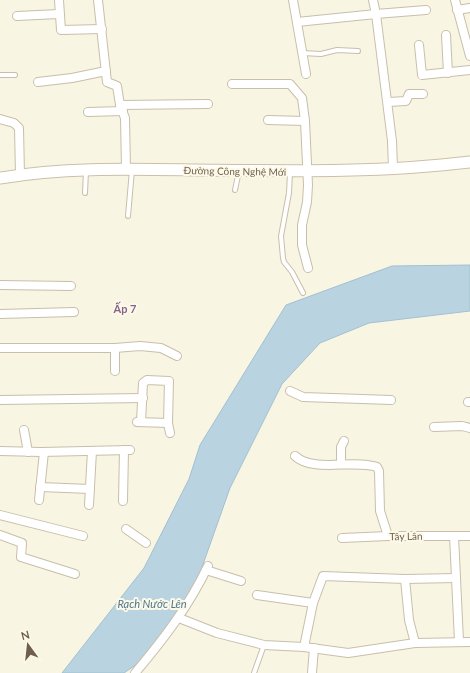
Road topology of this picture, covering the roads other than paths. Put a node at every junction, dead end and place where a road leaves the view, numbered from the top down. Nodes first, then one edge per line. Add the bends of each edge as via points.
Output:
1 (59, 0) edge
2 (98, 0) edge
3 (293, 0) edge
4 (373, 0) edge
5 (455, 0) edge
6 (470, 8) edge
7 (426, 10) dead end
8 (457, 10) junction
9 (59, 14) junction
10 (376, 14) junction
11 (17, 16) dead end
12 (297, 22) junction
13 (102, 29) junction
14 (446, 35) dead end
15 (419, 45) dead end
16 (358, 51) dead end
17 (302, 53) junction
18 (470, 56) edge
19 (470, 70) edge
20 (106, 71) junction
21 (448, 73) junction
22 (15, 74) dead end
23 (306, 74) dead end
24 (0, 75) edge
25 (38, 82) dead end
26 (232, 84) dead end
27 (424, 94) dead end
28 (388, 102) junction
29 (208, 104) dead end
30 (122, 108) junction
31 (88, 112) dead end
32 (0, 119) edge
33 (268, 120) dead end
34 (305, 121) junction
35 (470, 162) edge
36 (392, 168) junction
37 (129, 169) junction
38 (86, 171) junction
39 (239, 171) junction
40 (290, 171) junction
41 (307, 171) junction
42 (20, 175) junction
43 (0, 178) edge
44 (236, 190) dead end
45 (85, 193) dead end
46 (128, 216) dead end
47 (308, 268) dead end
48 (0, 285) edge
49 (71, 286) dead end
50 (303, 293) dead end
51 (74, 312) dead end
52 (0, 314) edge
53 (0, 348) edge
54 (115, 348) junction
55 (177, 356) dead end
56 (115, 371) dead end
57 (290, 391) dead end
58 (143, 398) junction
59 (0, 400) edge
60 (391, 400) dead end
61 (168, 423) junction
62 (434, 427) dead end
63 (470, 428) edge
64 (24, 430) dead end
65 (170, 433) dead end
66 (344, 441) dead end
67 (0, 451) edge
68 (92, 451) junction
69 (28, 452) junction
70 (44, 452) junction
71 (295, 456) dead end
72 (341, 464) junction
73 (40, 487) junction
74 (90, 489) junction
75 (39, 500) dead end
76 (123, 501) dead end
77 (89, 505) dead end
78 (0, 516) edge
79 (126, 529) dead end
80 (0, 535) edge
81 (83, 536) dead end
82 (388, 536) junction
83 (454, 536) junction
84 (470, 536) edge
85 (342, 538) dead end
86 (146, 543) dead end
87 (75, 574) dead end
88 (456, 578) junction
89 (405, 579) junction
90 (241, 582) dead end
91 (257, 595) dead end
92 (313, 603) junction
93 (179, 618) junction
94 (459, 641) junction
95 (470, 642) edge
96 (415, 643) junction
97 (264, 645) junction
98 (304, 647) junction
99 (314, 648) junction
100 (135, 673) edge
101 (254, 673) edge
102 (312, 673) edge

1 - 9 street
2 - 13 street
3 - 12 street
4 - 10 street
5 - 8 street
6 - 8 street
7 - 10 street
8 - 18 street
9 - 11 street
9 - 13 street via 61,30
10 - 12 street
10 - 28 street
12 - 17 street
13 - 20 street
14 - 21 street
15 - 21 street via 422,76
16 - 17 lane
17 - 23 street
19 - 21 street
20 - 25 street
20 - 30 street via 107,82 117,86
22 - 24 lane
26 - 34 street via 290,84 302,98
27 - 28 street via 409,94 406,101
28 - 36 street
29 - 30 street
30 - 31 street
30 - 37 street
32 - 42 street via 14,123 19,128
33 - 34 street
34 - 41 street
35 - 36 street, Đường Công Nghệ Mới
36 - 41 street, Đường Công Nghệ Mới
37 - 38 street, Đường Công Nghệ Mới
37 - 39 street, Đường Công Nghệ Mới
37 - 46 lane
38 - 42 street, Đường Công Nghệ Mới
38 - 45 lane
39 - 40 street, Đường Công Nghệ Mới
39 - 44 lane
40 - 41 street, Đường Công Nghệ Mới
40 - 50 lane via 282,236 283,258
41 - 47 street via 307,202 302,225 302,245
42 - 43 street, Đường Công Nghệ Mới
48 - 49 street
51 - 52 street
53 - 54 street
54 - 55 street via 161,348
54 - 56 street
57 - 60 street via 303,397
58 - 59 street
58 - 61 street via 139,422
58 - 61 street via 143,383 147,380 169,381
61 - 65 street
62 - 63 street
64 - 69 street
66 - 72 street via 341,447
67 - 69 street
68 - 70 street
68 - 74 street
68 - 76 street via 127,450
69 - 70 street
70 - 73 street
71 - 72 street via 300,460
72 - 82 street via 377,467 380,510
73 - 74 street
73 - 75 street
74 - 77 street
78 - 81 street
79 - 86 street
80 - 87 street via 22,544 21,557
82 - 83 street, Tây Lân
82 - 85 street, Tây Lân
83 - 84 street, Tây Lân
83 - 88 street
88 - 89 street
88 - 94 street
89 - 92 street via 323,576
89 - 96 street
90 - 93 street via 207,568
91 - 92 street
92 - 98 street
93 - 97 street via 217,633
93 - 100 street
94 - 95 street
94 - 96 street
96 - 99 street via 348,653
97 - 98 street
97 - 101 lane
98 - 99 street
99 - 102 street

